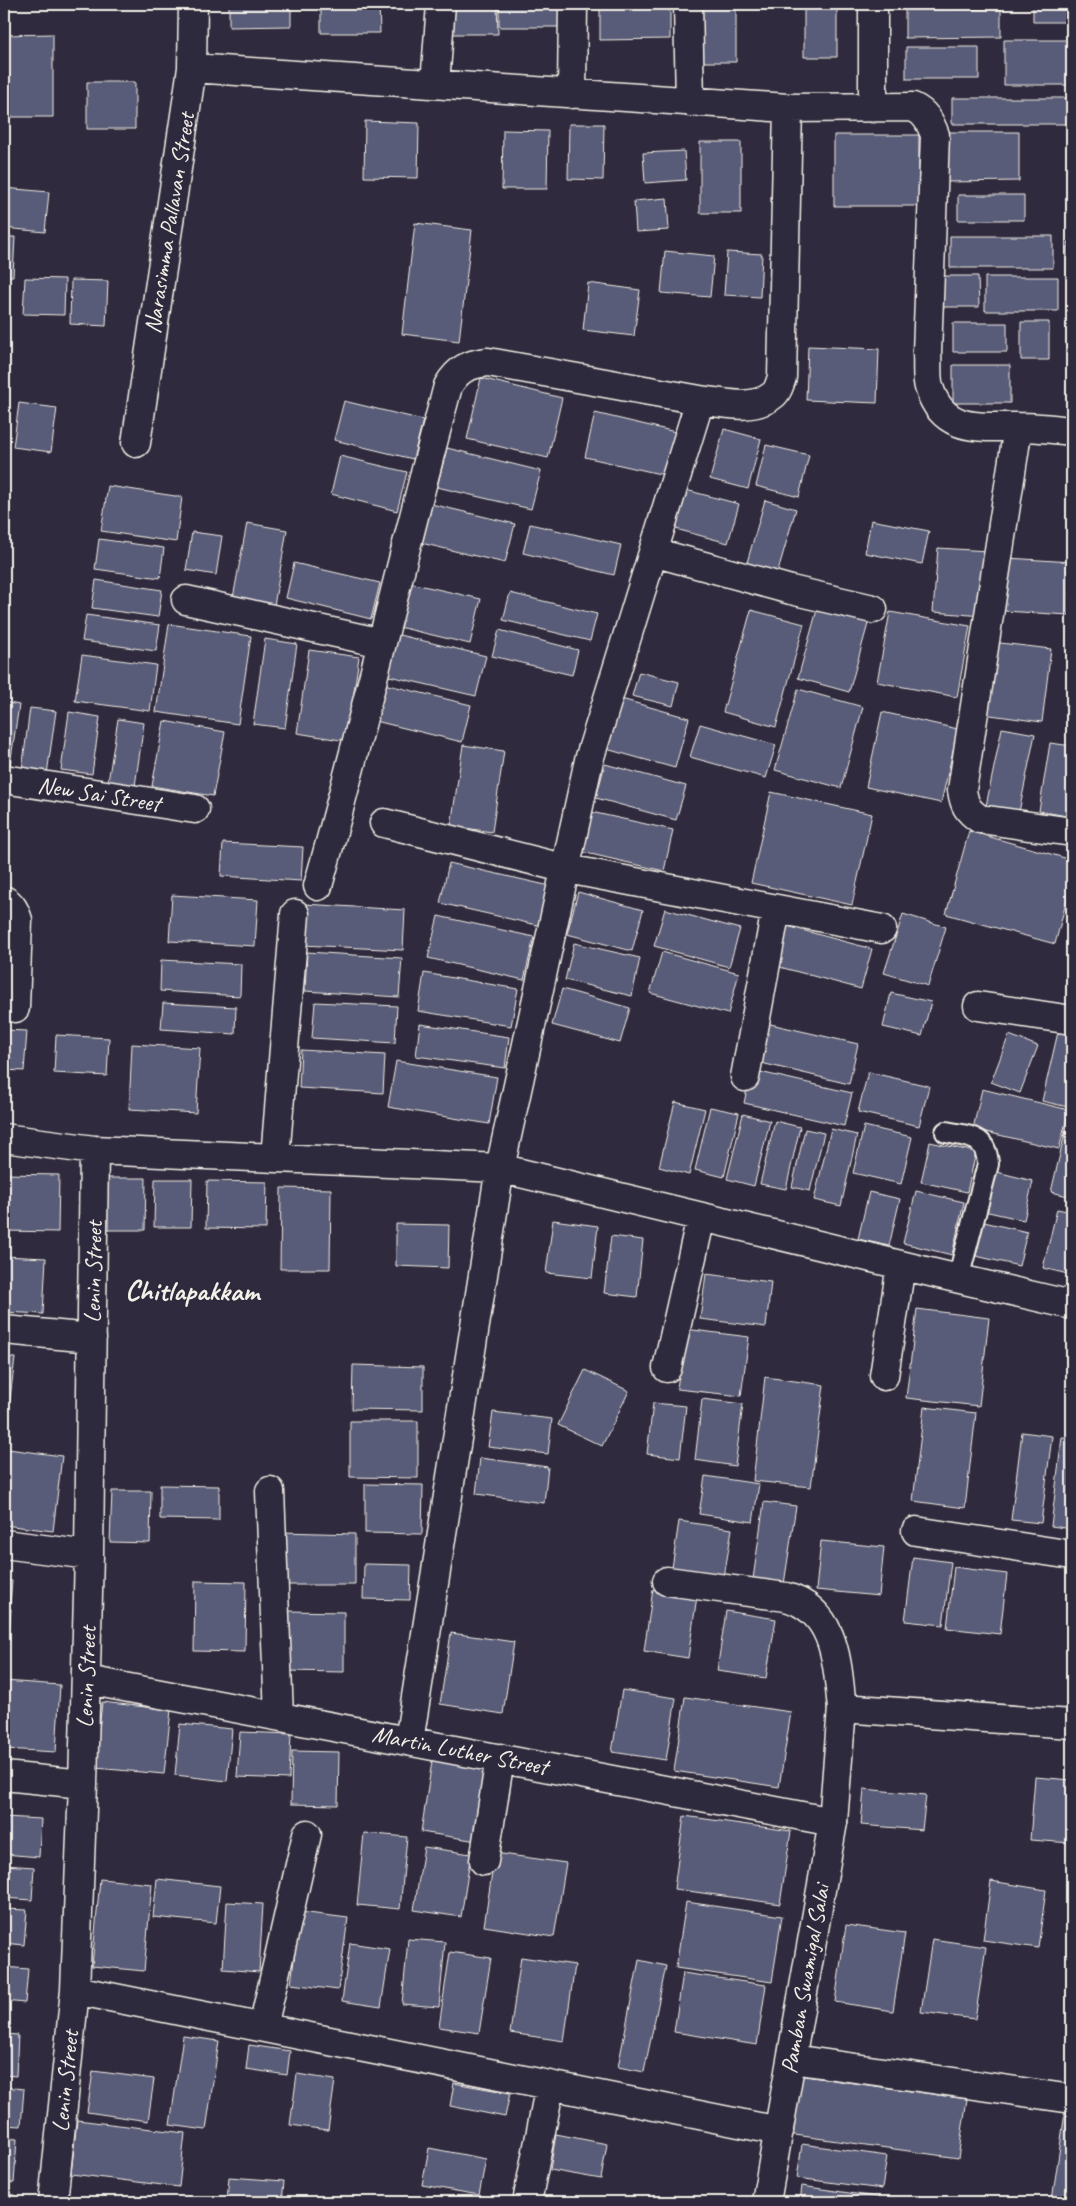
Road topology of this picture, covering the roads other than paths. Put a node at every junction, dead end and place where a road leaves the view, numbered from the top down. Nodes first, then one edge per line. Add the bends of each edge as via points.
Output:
1 (193, 4) edge
2 (440, 4) edge
3 (573, 4) edge
4 (688, 4) edge
5 (873, 4) edge
6 (192, 68) junction
7 (435, 84) junction
8 (572, 94) junction
9 (690, 102) junction
10 (788, 108) junction
11 (873, 108) junction
12 (700, 400) junction
13 (1018, 427) junction
14 (1072, 431) edge
15 (136, 442) dead end
16 (653, 552) junction
17 (186, 600) dead end
18 (873, 609) dead end
19 (382, 643) junction
20 (4, 779) edge
21 (195, 809) dead end
22 (384, 823) dead end
23 (1072, 832) edge
24 (567, 869) junction
25 (318, 886) dead end
26 (4, 900) edge
27 (776, 909) junction
28 (295, 914) dead end
29 (882, 929) dead end
30 (978, 1006) dead end
31 (15, 1008) dead end
32 (1072, 1020) edge
33 (745, 1077) dead end
34 (946, 1132) dead end
35 (4, 1138) edge
36 (94, 1150) junction
37 (275, 1158) junction
38 (500, 1168) junction
39 (701, 1217) junction
40 (901, 1265) junction
41 (958, 1279) junction
42 (1072, 1305) edge
43 (4, 1330) edge
44 (92, 1338) junction
45 (667, 1368) dead end
46 (884, 1376) dead end
47 (270, 1491) dead end
48 (916, 1531) dead end
49 (4, 1544) edge
50 (90, 1555) junction
51 (1072, 1555) edge
52 (667, 1581) dead end
53 (87, 1680) junction
54 (842, 1708) junction
55 (279, 1716) junction
56 (1072, 1724) edge
57 (409, 1740) junction
58 (500, 1758) junction
59 (4, 1776) edge
60 (83, 1784) junction
61 (832, 1822) junction
62 (307, 1834) dead end
63 (484, 1861) dead end
64 (75, 1990) junction
65 (263, 2027) junction
66 (792, 2059) junction
67 (550, 2085) junction
68 (1072, 2099) edge
69 (779, 2131) junction
70 (53, 2202) edge
71 (527, 2202) edge
72 (766, 2202) edge

1 - 6 street, Narasimma Pallavan Street
2 - 7 street
3 - 8 street
4 - 9 street
5 - 11 street
6 - 7 street
6 - 15 street, Narasimma Pallavan Street
7 - 8 street
8 - 9 street
9 - 10 street
10 - 11 street
10 - 12 street via 782,377 775,394 759,403
11 - 13 street via 912,107 930,121 935,135 928,387 951,420 975,427
12 - 16 street
12 - 19 street via 488,362 466,366 456,373 448,386
13 - 14 street
13 - 23 street via 962,790 969,813 980,819
16 - 18 street
16 - 24 street via 589,760
17 - 19 street
19 - 25 street
20 - 21 street, New Sai Street
22 - 24 street
24 - 27 street
24 - 38 street
26 - 31 street via 15,911 18,920
27 - 29 street
27 - 33 street
28 - 37 street
30 - 32 street
34 - 41 lane via 978,1139 987,1150 988,1164
35 - 36 street
36 - 37 street
36 - 44 street, Lenin Street
37 - 38 street
38 - 39 street
38 - 57 street
39 - 40 street
39 - 45 street
40 - 41 street
40 - 46 street
41 - 42 street
43 - 44 street
44 - 50 street, Lenin Street
47 - 55 street
48 - 51 street
49 - 50 street
50 - 53 street, Lenin Street
52 - 54 street, Pamban Swamigal Salai via 798,1600 826,1629 836,1652
53 - 55 street, Martin Luther Street
53 - 60 street, Lenin Street
54 - 56 street
54 - 61 street, Pamban Swamigal Salai
55 - 57 street, Martin Luther Street
57 - 58 street, Martin Luther Street
58 - 61 street, Martin Luther Street
58 - 63 street
59 - 60 street
60 - 64 street, Lenin Street
61 - 66 street, Pamban Swamigal Salai
62 - 65 street
64 - 65 street
64 - 70 street, Lenin Street
65 - 67 street
66 - 68 street
66 - 69 street, Pamban Swamigal Salai
67 - 69 street
67 - 71 street
69 - 72 street, Pamban Swamigal Salai

